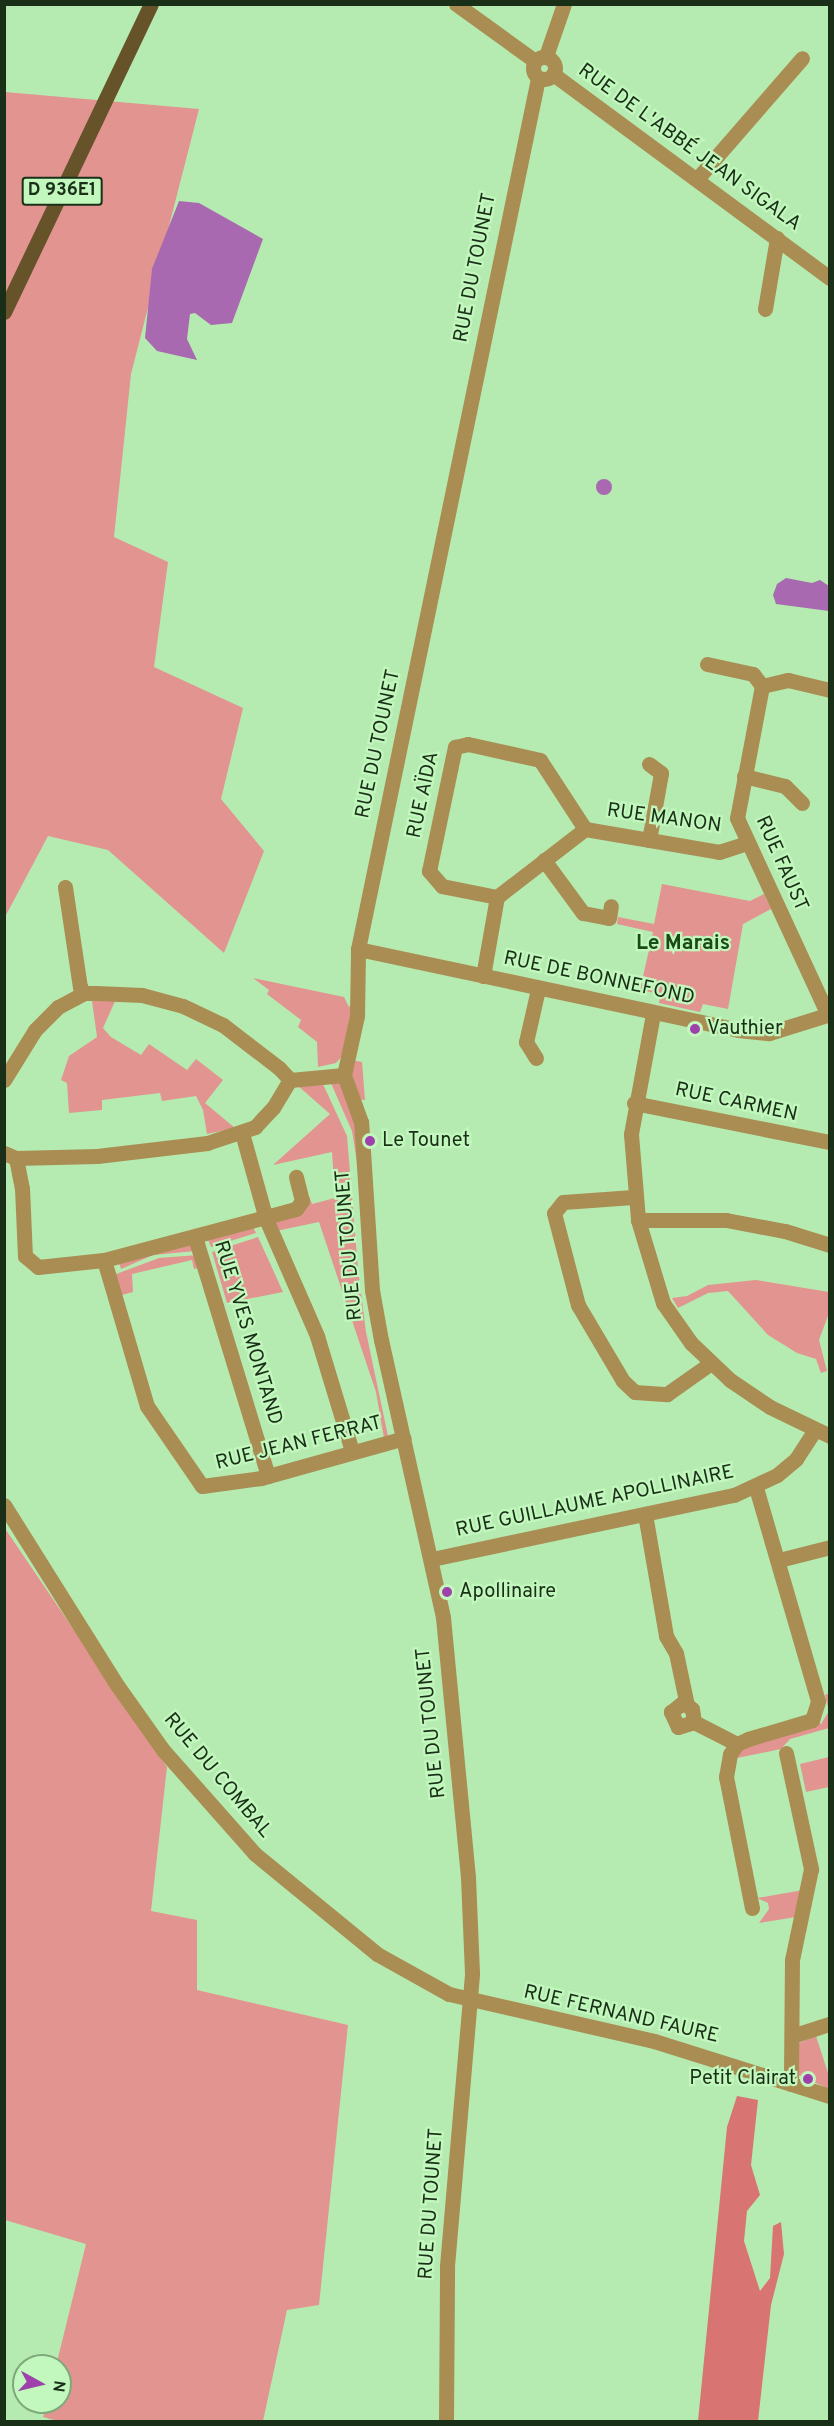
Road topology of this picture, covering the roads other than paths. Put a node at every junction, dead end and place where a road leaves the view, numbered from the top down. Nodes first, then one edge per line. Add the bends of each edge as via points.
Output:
1 (151, 4) edge
2 (456, 4) edge
3 (564, 4) edge
4 (802, 58) dead end
5 (540, 59) junction
6 (546, 76) junction
7 (697, 179) junction
8 (777, 238) junction
9 (830, 278) edge
10 (765, 309) dead end
11 (4, 312) edge
12 (706, 664) dead end
13 (762, 686) junction
14 (830, 690) edge
15 (649, 764) dead end
16 (744, 776) junction
17 (802, 803) dead end
18 (585, 829) junction
19 (649, 840) junction
20 (747, 843) junction
21 (544, 860) junction
22 (65, 888) dead end
23 (497, 897) junction
24 (611, 906) dead end
25 (358, 950) junction
26 (483, 976) junction
27 (538, 989) junction
28 (84, 993) junction
29 (653, 1014) junction
30 (829, 1015) edge
31 (536, 1058) dead end
32 (344, 1075) junction
33 (4, 1080) edge
34 (290, 1080) junction
35 (634, 1102) junction
36 (242, 1133) junction
37 (830, 1142) edge
38 (10, 1155) edge
39 (296, 1177) dead end
40 (633, 1197) junction
41 (266, 1219) junction
42 (638, 1220) junction
43 (195, 1237) junction
44 (830, 1245) edge
45 (104, 1260) junction
46 (711, 1363) junction
47 (815, 1430) junction
48 (830, 1436) edge
49 (404, 1438) junction
50 (352, 1450) junction
51 (268, 1476) junction
52 (756, 1487) junction
53 (4, 1505) edge
54 (645, 1514) junction
55 (830, 1547) edge
56 (432, 1559) junction
57 (779, 1560) junction
58 (687, 1705) junction
59 (694, 1722) junction
60 (737, 1744) junction
61 (786, 1753) dead end
62 (752, 1908) dead end
63 (470, 2000) junction
64 (830, 2024) edge
65 (792, 2036) junction
66 (791, 2084) junction
67 (830, 2096) edge
68 (446, 2421) edge

1 - 11 main road, D 936E1
2 - 5 street
3 - 5 street
4 - 7 street
5 - 6 street via 532,69
5 - 6 street via 555,65
6 - 7 street, RUE DE L'ABBÉ JEAN SIGALA
6 - 25 street, RUE DU TOUNET
7 - 8 street, RUE DE L'ABBÉ JEAN SIGALA
8 - 9 street, RUE DE L'ABBÉ JEAN SIGALA
8 - 10 street
12 - 13 street via 753,674
13 - 14 street via 788,680
13 - 16 street, RUE FAUST
15 - 19 street via 661,773
16 - 17 street via 785,786
16 - 20 street, RUE FAUST via 737,818
18 - 19 street, RUE MANON
18 - 21 street, RUE MANON
18 - 23 street, RUE AÏDA via 540,760 468,744 455,747 429,872 442,886
19 - 20 street, RUE MANON via 719,852
20 - 30 street, RUE FAUST
21 - 23 street, RUE MANON
21 - 24 street via 583,913 609,918
22 - 28 street
23 - 26 street
25 - 26 street, RUE DE BONNEFOND
25 - 32 street, RUE DU TOUNET via 357,1016
26 - 27 street, RUE DE BONNEFOND
27 - 29 street, RUE DE BONNEFOND
27 - 31 street via 526,1042
28 - 33 street via 58,1007 35,1030
28 - 34 street via 142,995 183,1006 222,1024
29 - 30 street, RUE DE BONNEFOND via 769,1033
29 - 35 street
32 - 34 street
32 - 49 street, RUE DU TOUNET via 361,1122 372,1290
34 - 36 street via 273,1108 255,1127
35 - 37 street, RUE CARMEN
35 - 40 street
36 - 38 street via 97,1156
36 - 41 street
38 - 45 street via 22,1188 26,1256 32,1264 49,1268
39 - 41 street via 301,1206
40 - 42 street
40 - 46 street via 563,1202 554,1213 578,1305 623,1381 635,1392 667,1394
41 - 43 street
41 - 50 street via 317,1336
42 - 44 street via 735,1221 807,1236
42 - 46 street via 663,1303
43 - 45 street
43 - 51 street, RUE YVES MONTAND
45 - 51 street, RUE JEAN FERRAT via 147,1406 196,1481 208,1488
46 - 47 street via 770,1407
47 - 48 street
47 - 52 street, RUE GUILLAUME APOLLINAIRE via 796,1459
49 - 50 street, RUE JEAN FERRAT
49 - 56 street, RUE DU TOUNET
50 - 51 street, RUE JEAN FERRAT
52 - 54 street, RUE GUILLAUME APOLLINAIRE
52 - 57 street
53 - 63 street, RUE DU COMBAL via 117,1685 163,1750 247,1846 296,1891 377,1954 448,1994
54 - 56 street, RUE GUILLAUME APOLLINAIRE
54 - 58 street via 666,1636 676,1653
55 - 57 street
56 - 63 street, RUE DU TOUNET via 449,1669 468,1877
57 - 60 street via 816,1690 816,1713 805,1724
58 - 59 street via 692,1708
58 - 59 street via 674,1707 671,1719 678,1727
59 - 60 street
60 - 62 street via 730,1754 726,1778
61 - 65 street via 810,1869 792,1960
63 - 66 street, RUE FERNAND FAURE via 654,2041
63 - 68 street, RUE DU TOUNET via 447,2266
64 - 65 street
65 - 66 street
66 - 67 street, RUE FERNAND FAURE

